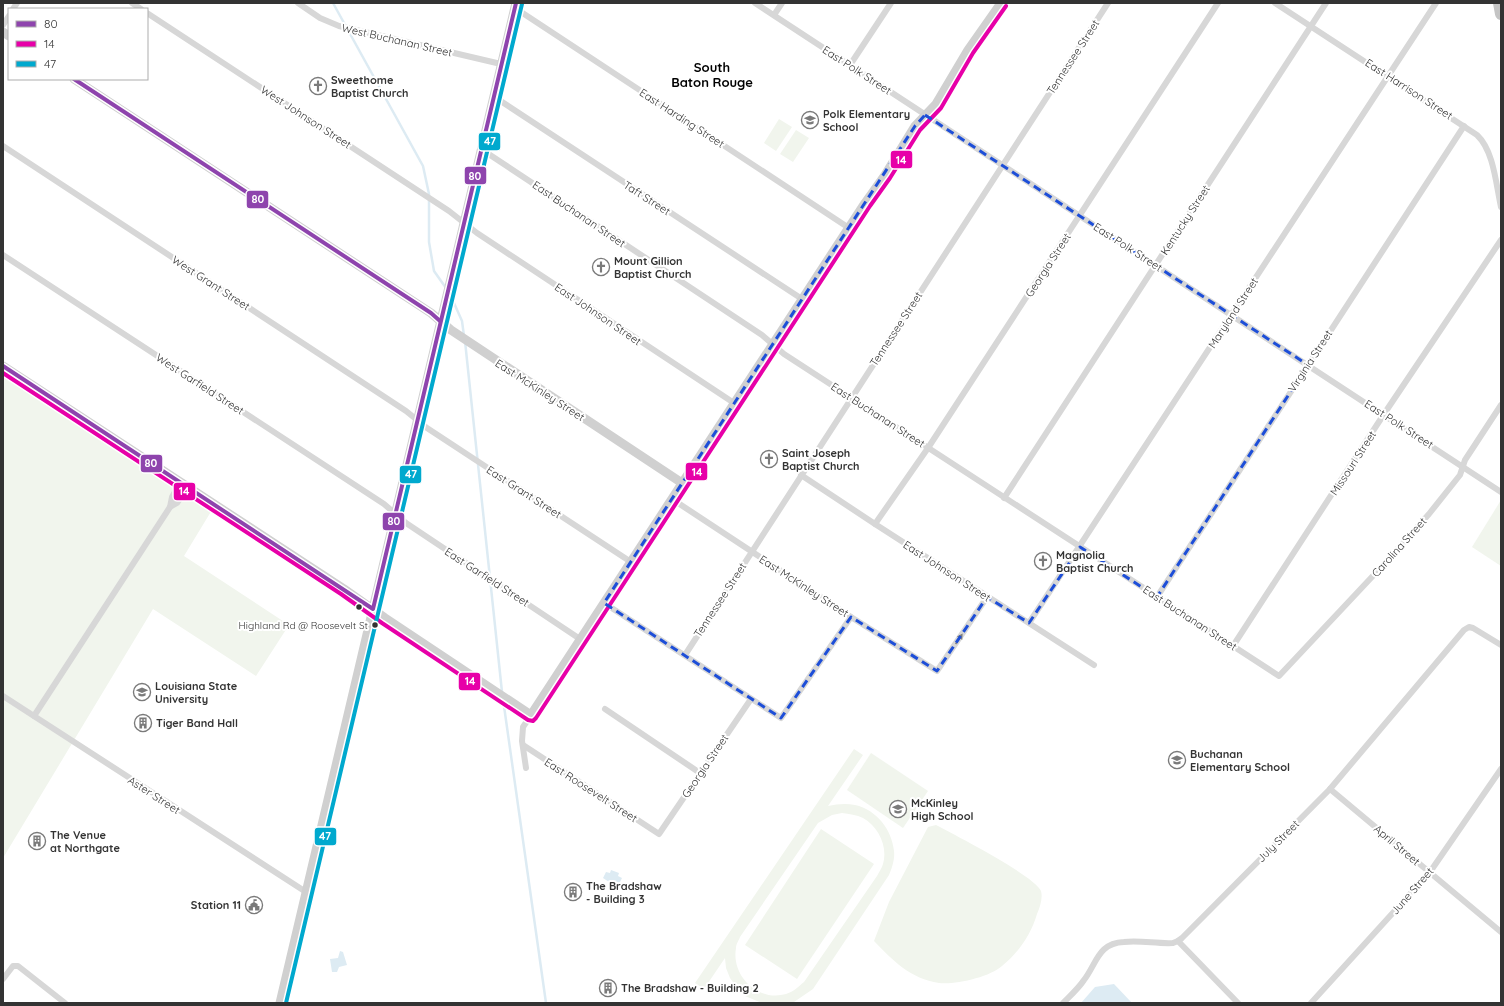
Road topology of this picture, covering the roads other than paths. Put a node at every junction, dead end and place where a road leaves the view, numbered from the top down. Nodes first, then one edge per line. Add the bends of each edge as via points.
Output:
1 (298, 3) edge
2 (755, 3) edge
3 (782, 3) edge
4 (891, 3) edge
5 (1001, 3) edge
6 (1108, 3) edge
7 (1218, 3) edge
8 (1275, 3) edge
9 (1326, 3) edge
10 (1436, 3) edge
11 (1499, 3) edge
12 (515, 6) edge
13 (148, 14) edge
14 (1501, 14) edge
15 (774, 15) junction
16 (1311, 26) junction
17 (501, 64) junction
18 (850, 65) junction
19 (1388, 76) junction
20 (76, 80) edge
21 (493, 96) junction
22 (926, 114) junction
23 (1464, 126) junction
24 (3, 146) edge
25 (481, 149) junction
26 (1003, 166) junction
27 (1501, 207) edge
28 (1080, 215) junction
29 (464, 222) junction
30 (849, 228) junction
31 (1501, 240) edge
32 (3, 255) edge
33 (1156, 265) junction
34 (802, 300) junction
35 (1232, 316) junction
36 (440, 321) junction
37 (773, 344) junction
38 (1308, 365) junction
39 (3, 366) edge
40 (851, 398) junction
41 (734, 403) junction
42 (1501, 405) edge
43 (1384, 414) junction
44 (418, 420) junction
45 (928, 448) junction
46 (1463, 466) junction
47 (801, 475) junction
48 (682, 483) junction
49 (184, 485) junction
50 (1501, 492) edge
51 (1004, 498) junction
52 (672, 499) junction
53 (395, 514) junction
54 (875, 524) junction
55 (1080, 547) junction
56 (751, 551) junction
57 (631, 562) junction
58 (987, 597) junction
59 (1157, 597) junction
60 (604, 602) junction
61 (373, 609) junction
62 (851, 617) junction
63 (1029, 623) junction
64 (580, 639) junction
65 (1501, 645) edge
66 (1233, 646) junction
67 (685, 655) junction
68 (1094, 665) dead end
69 (1279, 676) joint
70 (3, 696) edge
71 (751, 699) junction
72 (605, 709) dead end
73 (531, 715) junction
74 (34, 716) junction
75 (523, 745) junction
76 (526, 768) dead end
77 (1501, 769) edge
78 (700, 773) junction
79 (1330, 788) junction
80 (659, 834) joint
81 (1430, 872) junction
82 (306, 892) junction
83 (1501, 932) edge
84 (1178, 941) junction
85 (3, 979) edge
86 (65, 1003) edge
87 (280, 1003) edge
88 (1063, 1003) edge
89 (1238, 1003) edge
90 (1311, 1003) edge

1 - 17 street, West Buchanan Street via 320,18 339,26
2 - 15 street, East Polk Street
3 - 15 street
4 - 18 street
5 - 22 street via 968,50 936,104
6 - 26 street, Tennessee Street
7 - 28 street, Georgia Street
8 - 16 street, East Harrison Street
9 - 16 street, Kentucky Street
10 - 19 street, Maryland Street
11 - 14 highway
12 - 17 street
12 - 30 street, East Harding Street
13 - 29 street, West Johnson Street
15 - 18 street, East Polk Street
16 - 19 street, East Harrison Street
16 - 33 street, Kentucky Street
17 - 21 street
18 - 22 street, East Polk Street
19 - 23 street, East Harrison Street
19 - 35 street, Maryland Street
20 - 36 street, East McKinley Street
21 - 25 street
21 - 34 street, Taft Street
22 - 26 street, East Polk Street
22 - 30 street via 915,126
23 - 27 street, East Harrison Street via 1485,144
23 - 38 street, Virginia Street
24 - 44 street, West Grant Street
25 - 29 street
25 - 37 street, East Buchanan Street via 762,334
26 - 28 street, East Polk Street
26 - 40 street, Tennessee Street
28 - 33 street, East Polk Street
28 - 45 street, Georgia Street
29 - 36 street
29 - 41 street, East Johnson Street
30 - 34 street
31 - 43 street, Missouri Street
32 - 53 street, West Garfield Street via 384,504
33 - 35 street, East Polk Street
33 - 51 street, Kentucky Street
34 - 37 street
35 - 38 street, East Polk Street
35 - 55 street, Maryland Street
36 - 44 street
36 - 48 street, East McKinley Street
37 - 40 street, East Buchanan Street
37 - 41 street
38 - 43 street, East Polk Street
38 - 59 street, Virginia Street
39 - 49 street
40 - 45 street, East Buchanan Street
40 - 47 street, Tennessee Street
41 - 48 street
42 - 46 street, Carolina Street via 1464,460
43 - 46 street, East Polk Street
43 - 66 street, Missouri Street
44 - 53 street
44 - 57 street, East Grant Street
45 - 51 street, East Buchanan Street
45 - 54 street, Georgia Street
46 - 50 street, East Polk Street
46 - 69 street, Carolina Street via 1460,475 1429,514
47 - 54 street, East Johnson Street
47 - 56 street, Tennessee Street
48 - 52 street
49 - 61 street
49 - 74 street via 177,503 170,507
51 - 55 street, East Buchanan Street
52 - 56 street, East McKinley Street
52 - 57 street
53 - 61 street
53 - 64 street, East Garfield Street
54 - 58 street, East Johnson Street
55 - 59 street, East Buchanan Street
55 - 63 street, Maryland Street
56 - 62 street, East McKinley Street
56 - 67 street, Tennessee Street
57 - 60 street
62 -> 58 street, East McKinley Street via 937,671
58 - 63 street, East Johnson Street
59 - 66 street, East Buchanan Street
60 - 64 street
60 - 67 street
61 - 73 street
61 - 82 street
62 - 71 street via 781,718
63 - 68 street, East Johnson Street
64 - 73 street
65 - 79 street, July Street via 1469,627 1460,634
66 - 69 street, East Buchanan Street
67 - 71 street
70 - 74 street, Aster Street
71 - 78 street, Georgia Street
72 - 78 street
73 - 75 street via 523,727
74 - 82 street, Aster Street
75 - 76 street
75 - 80 street, East Roosevelt Street
77 - 81 street, June Street
78 - 80 street, Georgia Street
79 - 81 street, April Street
79 - 84 street, July Street
81 - 83 street, April Street
81 - 90 street, June Street
82 - 87 street
84 - 88 street via 1124,941 1110,944 1098,956 1085,980
84 - 89 street
85 - 86 street via 15,965

